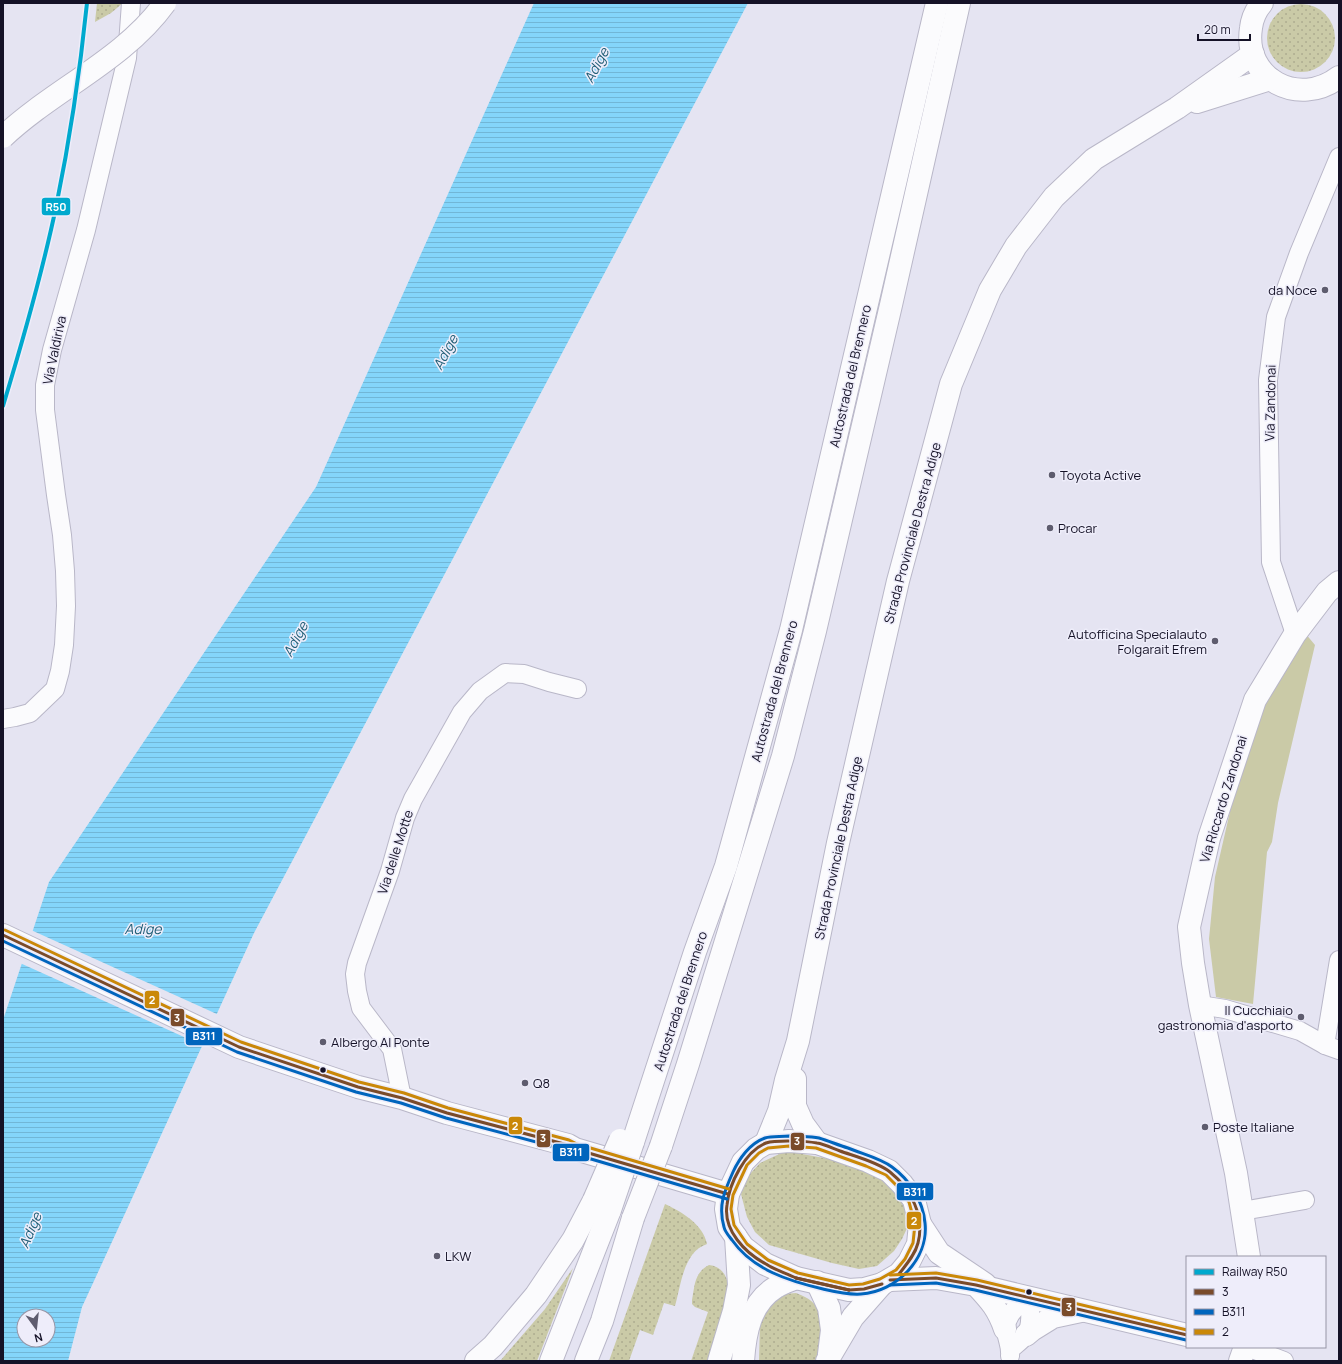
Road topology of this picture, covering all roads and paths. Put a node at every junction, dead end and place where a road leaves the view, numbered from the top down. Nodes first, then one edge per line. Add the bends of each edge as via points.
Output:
1 (131, 3) edge
2 (165, 3) edge
3 (937, 3) edge
4 (959, 3) edge
5 (1262, 3) edge
6 (1252, 54) junction
7 (1339, 77) edge
8 (1270, 79) junction
9 (1177, 108) junction
10 (3, 137) edge
11 (1339, 157) edge
12 (1339, 582) edge
13 (1295, 634) junction
14 (577, 689) dead end
15 (3, 719) edge
16 (3, 936) edge
17 (1339, 960) edge
18 (1200, 1005) junction
19 (798, 1041) junction
20 (1332, 1047) edge
21 (402, 1098) junction
22 (766, 1143) junction
23 (817, 1143) junction
24 (728, 1194) junction
25 (1305, 1200) dead end
26 (1248, 1204) junction
27 (602, 1205) junction
28 (920, 1224) junction
29 (736, 1237) junction
30 (1249, 1256) edge
31 (796, 1278) junction
32 (817, 1282) junction
33 (886, 1282) junction
34 (984, 1287) junction
35 (1028, 1298) junction
36 (1086, 1310) junction
37 (1186, 1335) edge
38 (1013, 1342) junction
39 (1246, 1348) edge
40 (1249, 1348) edge
41 (828, 1359) edge
42 (476, 1361) edge
43 (551, 1361) edge
44 (586, 1361) edge
45 (719, 1361) edge
46 (743, 1361) edge
47 (1240, 1361) edge
48 (1284, 1361) edge

1 - 15 street, Via Valdiriva via 127,58 86,230 52,350 45,385 45,410 65,571 64,646 60,671 55,689 30,713
2 - 10 main road, bridge via 150,23 122,47
3 - 27 main road, Autostrada del Brennero, bridge via 791,630 726,866
4 - 44 main road, Autostrada del Brennero, bridge via 892,305 783,756 688,1064 661,1146 633,1218 602,1321
5 - 6 main road via 1252,20
6 - 8 main road
6 - 9 main road, Strada Provinciale Destra Adige
7 - 8 main road via 1330,84 1315,89 1299,90 1284,87
8 - 9 main road, Strada Provinciale Destra Adige
9 - 19 main road, Strada Provinciale Destra Adige via 1094,159 1054,198 1016,246 990,290 970,336 952,384 898,581 838,843
11 - 13 street, Via Zandonai via 1276,316 1268,380 1271,562
12 - 13 main road, Via Riccardo Zandonai via 1327,592
13 - 18 main road, Via Riccardo Zandonai via 1255,700 1209,838 1189,927
14 - 21 street, Via delle Motte via 524,674 505,673 480,691 462,712 413,799 355,974 362,1008 392,1049
16 - 21 main road via 239,1047 358,1087
17 - 20 street
18 - 20 street via 1225,1009 1300,1031
18 - 26 main road, Via Riccardo Zandonai via 1236,1173
19 - 22 main road, Strada Provinciale Destra Adige via 779,1111
19 - 23 main road, Strada Provinciale Destra Adige via 795,1106 803,1124
21 - 24 main road
22 - 23 main road
22 - 24 main road via 743,1162
23 - 28 main road via 889,1171 914,1200
24 - 29 main road via 726,1209 730,1227
25 - 26 street
26 - 30 main road, Via Riccardo Zandonai
27 - 42 main road via 573,1240 536,1295 493,1346
27 - 43 main road, Autostrada del Brennero
28 - 33 main road via 918,1244 909,1262 899,1274
28 - 34 main road via 940,1253
29 - 31 main road via 743,1247 765,1264
29 - 45 main road via 738,1285 734,1311
31 - 32 main road
31 - 46 main road via 776,1286 763,1297 754,1310 745,1338
32 - 33 main road via 849,1290 864,1289
32 - 41 main road via 829,1308 832,1330
33 - 34 main road via 936,1278
33 - 41 main road via 853,1317
34 - 35 main road
34 - 38 main road
35 - 36 main road
35 - 38 street via 1011,1313
36 - 37 main road
36 - 38 main road via 1053,1318
39 - 47 main road
40 - 48 street

